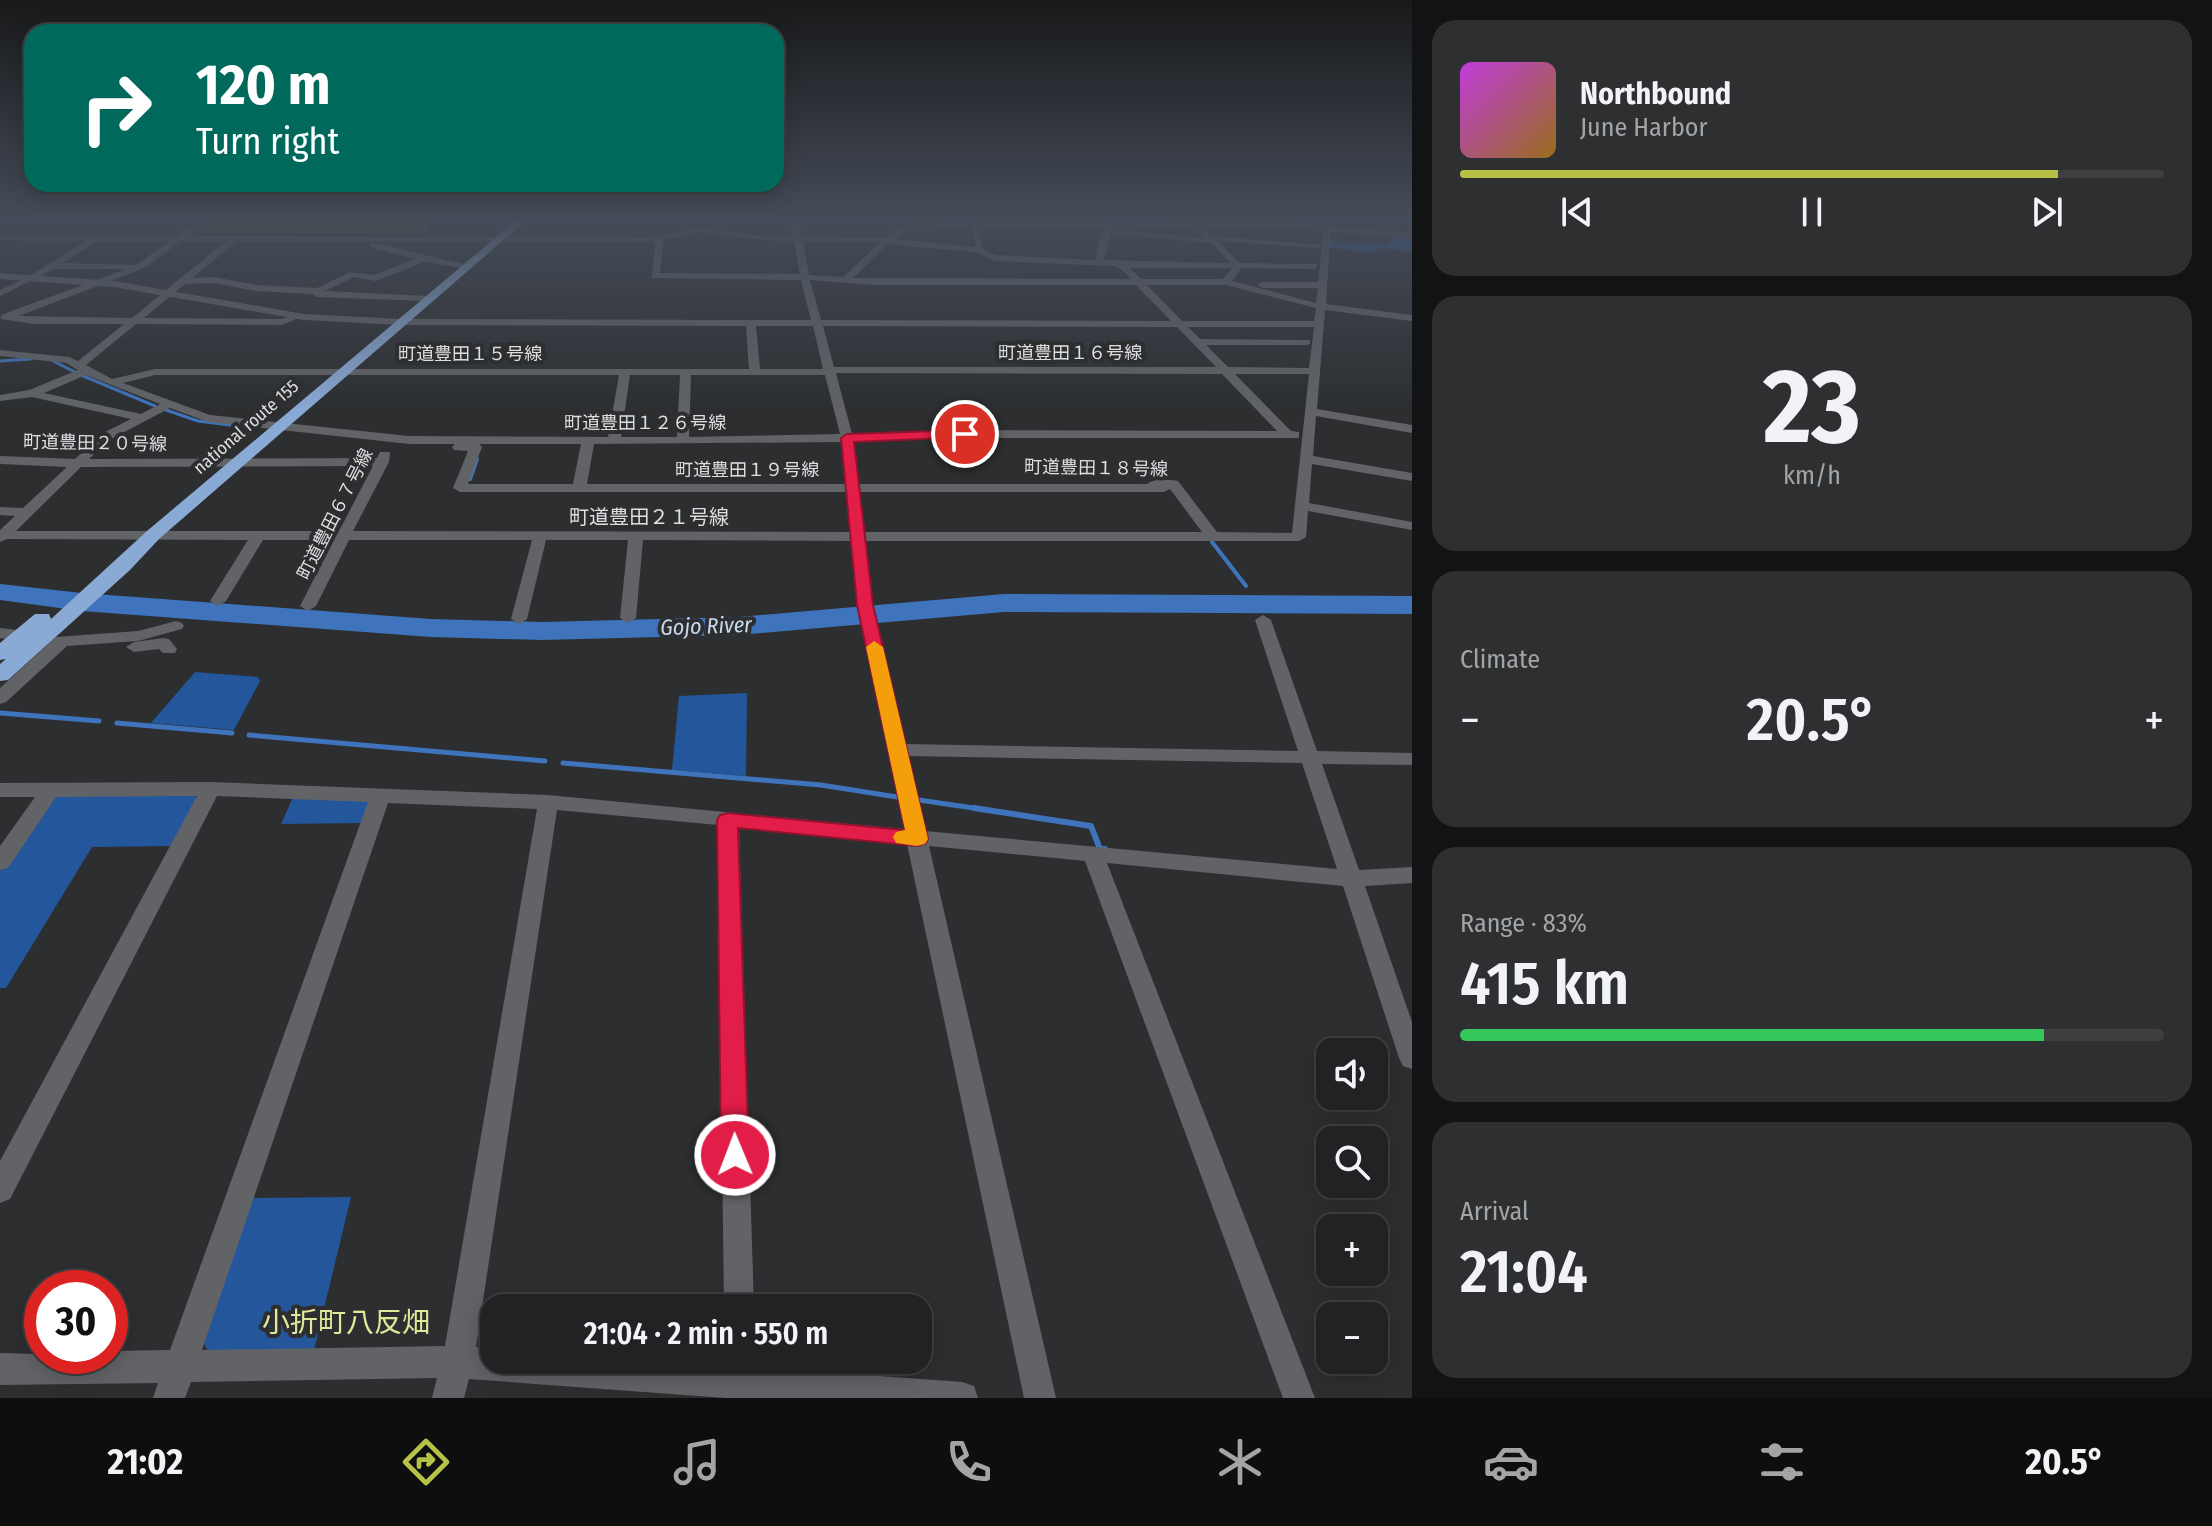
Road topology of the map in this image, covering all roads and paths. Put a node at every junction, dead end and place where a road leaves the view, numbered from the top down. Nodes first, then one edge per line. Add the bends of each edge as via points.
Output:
1 (24, 282) edge
2 (93, 282) edge
3 (337, 282) edge
4 (443, 282) edge
5 (445, 282) edge
6 (807, 282) edge
7 (845, 282) edge
8 (1011, 282) edge
9 (101, 283) junction
10 (181, 283) joint
11 (1232, 283) junction
12 (1141, 284) junction
13 (1321, 284) joint
14 (0, 293) edge
15 (168, 293) junction
16 (317, 293) junction
17 (425, 298) junction
18 (1319, 306) junction
19 (2, 314) edge
20 (298, 316) junction
21 (1412, 318) edge
22 (134, 322) junction
23 (399, 322) junction
24 (751, 322) junction
25 (817, 323) junction
26 (1179, 323) junction
27 (1317, 323) junction
28 (1197, 342) junction
29 (1306, 342) dead end
30 (0, 353) edge
31 (82, 368) junction
32 (340, 372) junction
33 (625, 372) junction
34 (686, 372) junction
35 (755, 372) junction
36 (830, 372) junction
37 (1228, 373) junction
38 (1312, 373) junction
39 (111, 383) junction
40 (34, 394) junction
41 (0, 398) edge
42 (168, 405) junction
43 (1311, 412) junction
44 (142, 418) junction
45 (276, 426) junction
46 (1412, 429) edge
47 (1288, 435) junction
48 (1306, 435) junction
49 (847, 438) junction
50 (488, 441) junction
51 (588, 441) junction
52 (614, 441) junction
53 (683, 441) junction
54 (392, 443) junction
55 (1307, 459) junction
56 (0, 460) edge
57 (233, 462) junction
58 (382, 462) junction
59 (77, 463) junction
60 (1412, 477) edge
61 (580, 484) junction
62 (853, 486) junction
63 (1164, 488) dead end
64 (1302, 506) junction
65 (0, 511) edge
66 (27, 512) junction
67 (1412, 526) edge
68 (145, 536) junction
69 (258, 536) junction
70 (343, 536) junction
71 (540, 536) junction
72 (2, 537) edge
73 (636, 537) junction
74 (859, 537) junction
75 (1213, 537) junction
76 (218, 601) dead end
77 (308, 606) dead end
78 (628, 618) dead end
79 (519, 619) dead end
80 (1263, 620) dead end
81 (176, 626) dead end
82 (48, 629) junction
83 (0, 639) edge
84 (169, 649) dead end
85 (0, 675) edge
86 (0, 698) edge
87 (897, 750) junction
88 (1310, 757) junction
89 (1412, 759) edge
90 (211, 789) junction
91 (0, 790) edge
92 (50, 790) junction
93 (380, 796) junction
94 (548, 802) junction
95 (728, 820) junction
96 (917, 839) junction
97 (1093, 855) junction
98 (0, 862) edge
99 (1412, 875) edge
100 (1352, 879) junction
101 (1412, 1058) edge
102 (0, 1189) edge
103 (739, 1294) edge
104 (458, 1362) junction
105 (180, 1366) junction
106 (0, 1369) edge
107 (740, 1380) edge
108 (169, 1398) edge
109 (448, 1398) edge
110 (962, 1398) edge
111 (1040, 1398) edge
112 (1299, 1398) edge

1 - 14 street
2 - 9 street
3 - 16 street
4 - 17 highway, national route 155
5 - 23 highway, national route 155
6 - 25 street
7 - 12 street
8 - 12 street
9 - 15 street
9 - 19 street via 31,310
10 - 15 street
10 - 16 street via 227,291
11 - 12 street
11 - 13 street
11 - 18 street
12 - 26 street
13 - 18 street
15 - 20 street
15 - 22 street
16 - 17 street
17 - 23 highway, national route 155
18 - 21 street
18 - 27 street
19 - 22 street via 34,321
20 - 22 street via 282,322
20 - 23 street
22 - 31 street
23 - 24 street
23 - 32 highway, national route 155
24 - 25 street
24 - 35 street
25 - 26 street
25 - 36 street
26 - 27 street
26 - 28 street
27 - 38 street
28 - 29 street
28 - 37 street
30 - 31 street, 町道豊田１２６号線 via 58,357
31 - 39 street, 町道豊田１２６号線
31 - 40 street
32 - 33 street, 町道豊田１５号線
32 - 39 street, 町道豊田１５号線 via 155,372
32 - 45 highway, national route 155
33 - 34 street, 町道豊田１５号線
33 - 52 street
34 - 35 street, 町道豊田１５号線
34 - 53 street
35 - 36 street, 町道豊田１５号線
36 - 37 street, 町道豊田１５号線
36 - 49 street
37 - 38 street, 町道豊田１５号線
37 - 47 street
38 - 43 street
39 - 42 street, 町道豊田１２６号線
40 - 41 street
40 - 44 street
42 - 44 street
42 - 45 street, 町道豊田１２６号線 via 208,418
43 - 46 street
43 - 48 street
44 - 59 street via 105,437
45 - 54 street, 町道豊田１２６号線
45 - 57 highway, national route 155
47 - 48 street, 町道豊田１２６号線
47 - 49 street, 町道豊田１２６号線
48 - 55 street
49 - 53 street, 町道豊田１２６号線
49 - 62 street
50 - 51 street, 町道豊田１２６号線
50 - 54 street, 町道豊田１２６号線
50 - 61 street, 町道豊田１８号線 via 472,483
51 - 52 street, 町道豊田１２６号線
51 - 61 street
52 - 53 street, 町道豊田１２６号線
54 - 58 street, 町道豊田６７号線
54 - 62 street, 町道豊田１９号線 via 476,447 460,488
55 - 60 street
55 - 64 street
56 - 59 street, 町道豊田２０号線
57 - 58 street, 町道豊田２０号線
57 - 59 street, 町道豊田２０号線
57 - 68 highway, national route 155
58 - 70 street, 町道豊田６７号線
59 - 66 street
61 - 62 street, 町道豊田１８号線
62 - 63 street, 町道豊田１９号線
62 - 74 street
62 - 75 street, 町道豊田１８号線 via 1173,484
64 - 67 street
64 - 75 street, 町道豊田２１号線 via 1299,537
65 - 66 street
66 - 72 street
68 - 69 street, 町道豊田２１号線
68 - 72 street, 町道豊田２１号線
68 - 82 highway, national route 155
69 - 70 street, 町道豊田２１号線
69 - 76 street
70 - 71 street, 町道豊田２１号線
70 - 77 street, 町道豊田６７号線
71 - 73 street, 町道豊田２１号線
71 - 79 street
73 - 74 street, 町道豊田２１号線
73 - 78 street
74 - 75 street, 町道豊田２１号線
74 - 87 street via 868,621
80 - 88 street
81 - 82 street via 138,636
82 - 83 highway, national route 155
82 - 83 street
82 - 84 street via 134,647 163,643
82 - 85 highway, national route 155
82 - 86 street
87 - 88 street
87 - 96 street
88 - 89 street
88 - 100 street
90 - 92 street
90 - 93 street
90 - 102 street
91 - 92 street
92 - 98 street
93 - 94 street
93 - 105 street
94 - 95 street
94 - 104 street
95 - 96 street
95 - 103 street
96 - 97 street
96 - 111 street
97 - 100 street
97 - 112 street
99 - 100 street
100 - 101 street
104 - 105 street
104 - 107 street
104 - 109 street
105 - 106 street
105 - 108 street
107 - 110 street

